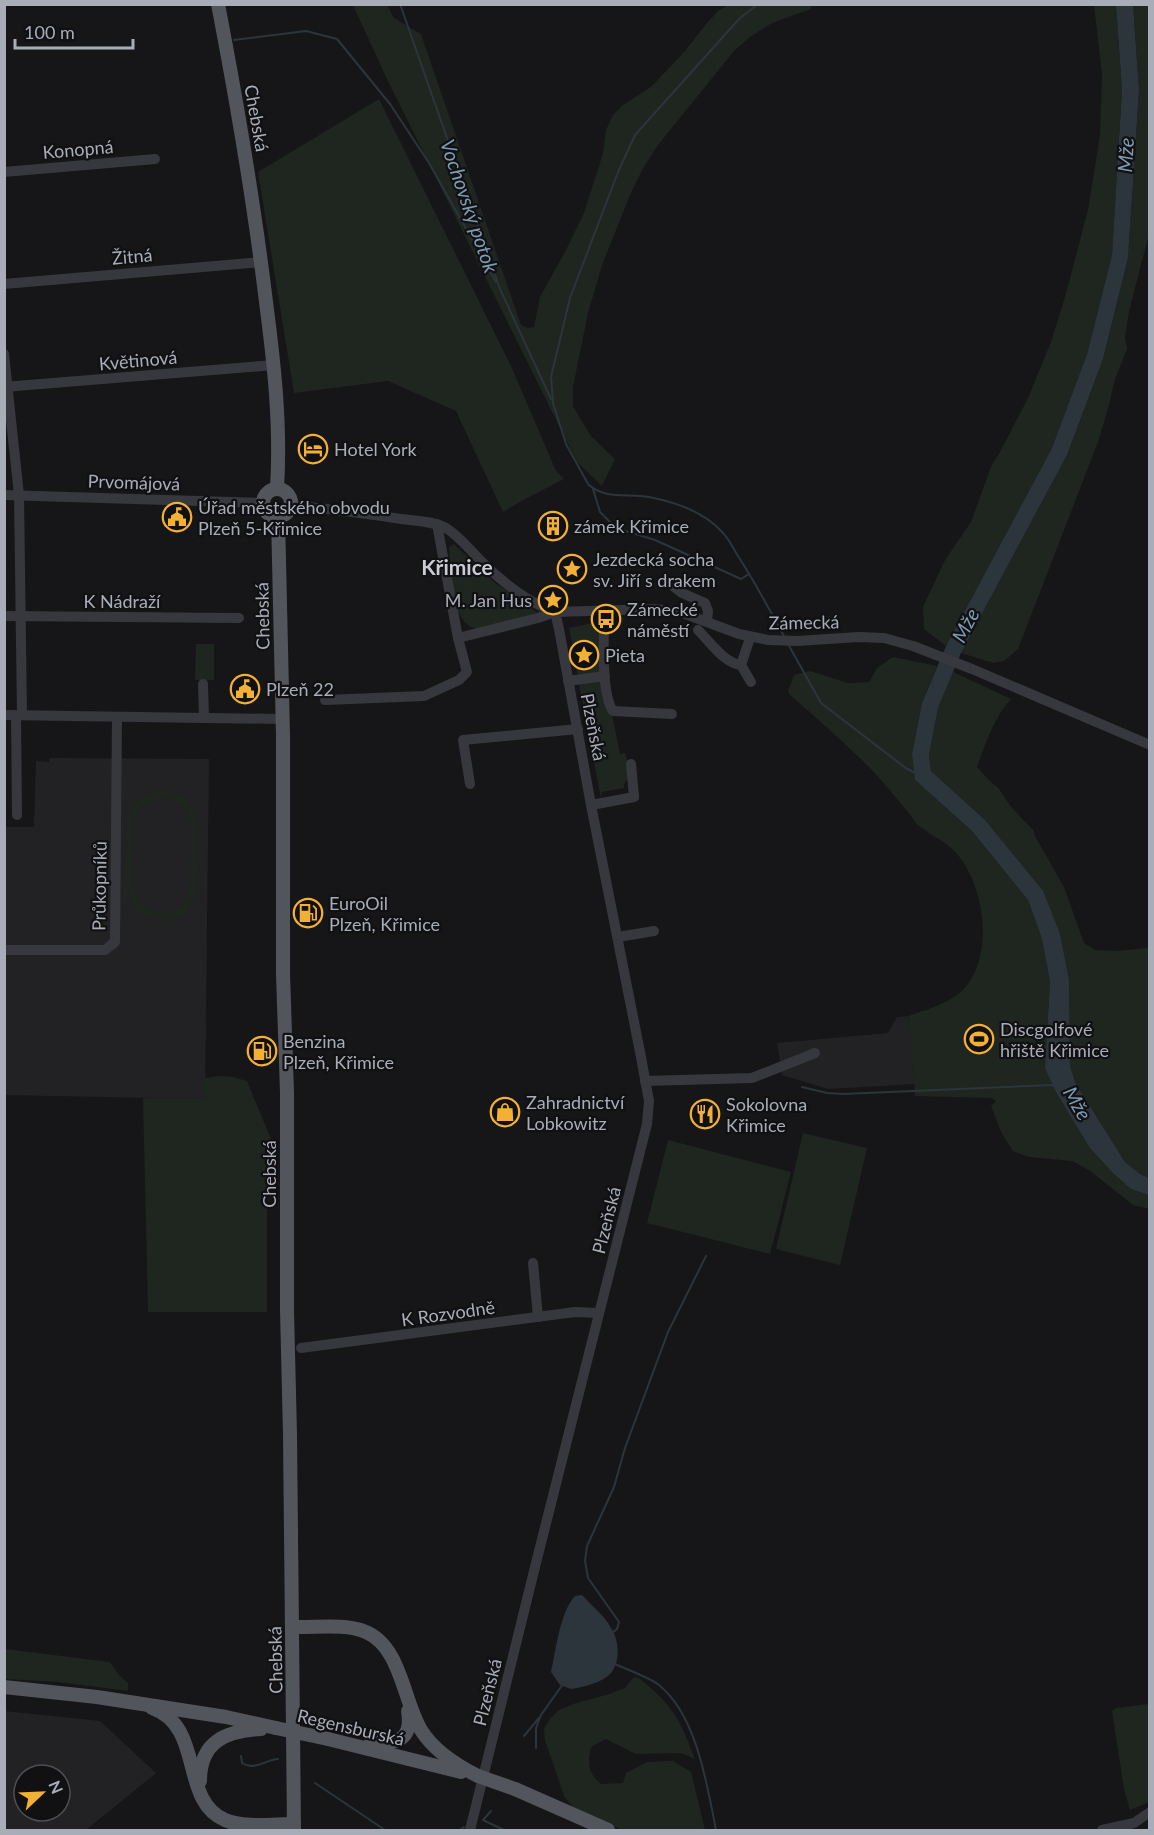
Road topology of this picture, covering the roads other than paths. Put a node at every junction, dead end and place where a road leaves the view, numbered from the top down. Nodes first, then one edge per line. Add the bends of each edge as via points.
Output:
1 (218, 4) edge
2 (154, 159) dead end
3 (4, 172) edge
4 (261, 261) junction
5 (4, 284) edge
6 (4, 354) edge
7 (274, 365) junction
8 (6, 387) edge
9 (277, 488) junction
10 (4, 495) edge
11 (19, 495) junction
12 (263, 503) junction
13 (291, 505) junction
14 (278, 517) junction
15 (433, 524) junction
16 (673, 585) dead end
17 (555, 612) junction
18 (4, 616) edge
19 (20, 617) junction
20 (239, 618) dead end
21 (604, 619) dead end
22 (707, 621) junction
23 (698, 630) dead end
24 (458, 638) junction
25 (750, 638) junction
26 (741, 665) junction
27 (605, 676) junction
28 (568, 681) junction
29 (751, 682) dead end
30 (203, 684) dead end
31 (325, 700) dead end
32 (672, 714) dead end
33 (14, 715) edge
34 (117, 717) junction
35 (204, 718) junction
36 (282, 719) junction
37 (578, 729) junction
38 (1149, 745) edge
39 (631, 764) dead end
40 (470, 784) dead end
41 (591, 805) junction
42 (17, 815) dead end
43 (654, 931) dead end
44 (618, 937) junction
45 (4, 950) edge
46 (814, 1053) dead end
47 (645, 1081) junction
48 (533, 1263) dead end
49 (599, 1313) junction
50 (538, 1317) junction
51 (301, 1348) dead end
52 (293, 1628) junction
53 (4, 1687) edge
54 (407, 1700) junction
55 (126, 1701) junction
56 (255, 1726) junction
57 (337, 1740) junction
58 (462, 1770) junction
59 (206, 1804) junction
60 (1149, 1812) edge
61 (294, 1827) edge
62 (1124, 1828) edge
63 (470, 1830) edge
64 (608, 1830) edge
65 (1102, 1830) edge

1 - 4 main road, Chebská
2 - 3 street, Konopná
4 - 5 street, Žitná
4 - 7 main road, Chebská
6 - 8 street
7 - 8 street, Květinová
7 - 9 main road, Chebská
8 - 11 street
9 - 12 main road via 269,491
9 - 13 main road via 288,493
10 - 11 street, Prvomájová
11 - 12 street, Prvomájová
11 - 19 street
12 - 14 main road via 269,514
13 - 14 main road
13 - 15 street
14 - 36 main road, Chebská
15 - 17 street via 454,535 518,593
15 - 24 street
16 - 22 street via 705,603
17 - 22 street, Zámecká via 660,609
17 - 24 street
17 - 28 street, Plzeňská
18 - 19 street, K Nádraží
19 - 20 street, K Nádraží
19 - 33 street
21 - 27 street
22 - 25 street, Zámecká
23 - 26 street via 726,659
24 - 31 street via 466,672 459,680 424,696
25 - 26 street
25 - 38 street, Zámecká via 884,638 972,669
26 - 29 street
27 - 28 street
27 - 32 street via 608,704 613,711
28 - 37 street, Plzeňská
30 - 35 street
33 - 34 street
33 - 42 street
34 - 35 street
34 - 45 street, Průkopníků via 115,942 105,950
35 - 36 street
36 - 52 main road, Chebská
37 - 40 street via 463,740
37 - 41 street, Plzeňská
39 - 41 street via 634,797
41 - 44 street, Plzeňská
43 - 44 street
44 - 47 street, Plzeňská
46 - 47 street via 752,1078
47 - 49 street, Plzeňská via 649,1101 647,1124
48 - 50 street
49 - 50 street, K Rozvodně
49 - 63 street, Plzeňská
50 - 51 street, K Rozvodně
52 - 54 main road via 350,1628 373,1636 390,1654
52 - 61 main road, Chebská
53 - 55 main road
54 - 57 main road via 409,1727 401,1740
54 - 58 main road via 429,1741
55 - 56 main road
55 - 59 main road via 156,1710 179,1730
56 - 57 main road, Regensburská, bridge
56 - 59 main road via 220,1738 207,1752 200,1779
57 - 58 main road, Regensburská
58 - 64 main road, bridge
59 - 61 main road via 224,1820 237,1824
60 - 62 street
62 - 65 street

